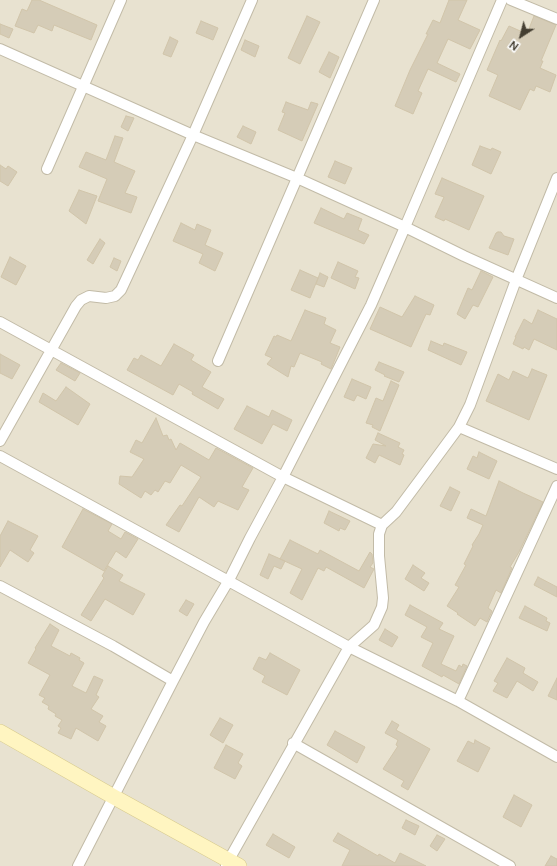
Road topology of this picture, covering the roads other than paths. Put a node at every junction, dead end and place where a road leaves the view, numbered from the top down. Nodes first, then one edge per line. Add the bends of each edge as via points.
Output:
1 (121, 0) edge
2 (252, 0) edge
3 (374, 0) edge
4 (502, 0) edge
5 (511, 0) edge
6 (557, 19) edge
7 (0, 49) edge
8 (83, 86) junction
9 (193, 135) junction
10 (47, 168) dead end
11 (297, 178) junction
12 (557, 178) edge
13 (405, 227) junction
14 (516, 280) junction
15 (557, 298) edge
16 (0, 322) edge
17 (51, 350) junction
18 (218, 360) dead end
19 (459, 427) junction
20 (0, 441) edge
21 (0, 456) edge
22 (557, 469) edge
23 (283, 477) junction
24 (557, 486) edge
25 (382, 525) junction
26 (229, 580) junction
27 (0, 586) edge
28 (349, 647) junction
29 (173, 681) junction
30 (458, 701) junction
31 (0, 732) edge
32 (294, 743) junction
33 (557, 757) edge
34 (114, 797) junction
35 (231, 864) edge
36 (78, 866) edge
37 (510, 866) edge

1 - 8 street
2 - 9 street
3 - 11 street
4 - 13 street
5 - 6 street
7 - 8 street
8 - 9 street
8 - 10 street
9 - 11 street
9 - 17 street via 121,290 115,296 89,296 81,300
11 - 13 street
11 - 18 street
12 - 14 street
13 - 14 street
13 - 23 street via 371,305
14 - 15 street
14 - 19 street via 470,405
16 - 17 street
17 - 20 street
17 - 23 street
19 - 22 street
19 - 25 street via 396,512
21 - 26 street
23 - 25 street
23 - 26 street
24 - 30 street
25 - 28 street via 379,534 382,607 374,624
26 - 28 street
26 - 29 street
27 - 29 street
28 - 30 street
28 - 32 street
29 - 34 street
30 - 33 street
31 - 34 street
32 - 35 street
32 - 37 street
34 - 35 street
34 - 36 street

